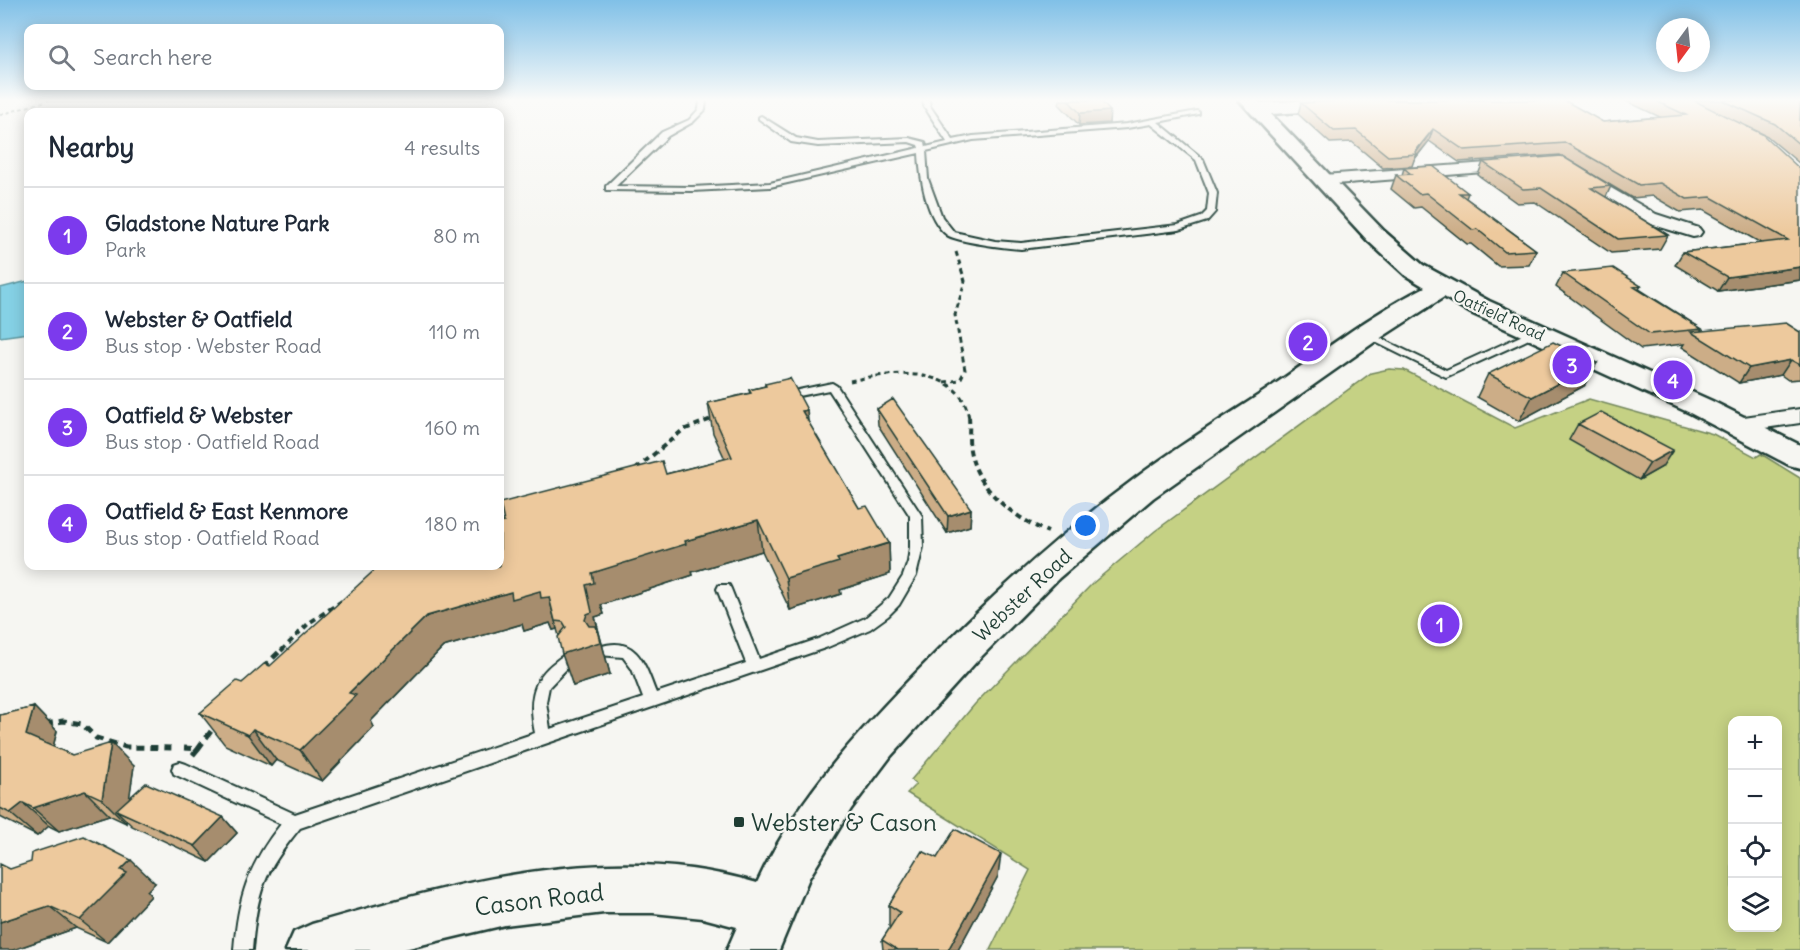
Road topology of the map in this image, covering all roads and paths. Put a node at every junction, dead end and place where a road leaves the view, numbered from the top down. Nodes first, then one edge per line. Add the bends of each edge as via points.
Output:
1 (654, 144) edge
2 (922, 144) edge
3 (944, 144) edge
4 (1181, 144) edge
5 (1290, 144) edge
6 (923, 151) junction
7 (1559, 162) edge
8 (1526, 165) edge
9 (1323, 180) junction
10 (1693, 232) dead end
11 (951, 234) junction
12 (1442, 288) junction
13 (1536, 332) junction
14 (1366, 335) junction
15 (944, 382) junction
16 (832, 386) junction
17 (784, 396) edge
18 (724, 416) edge
19 (1800, 416) edge
20 (1737, 425) junction
21 (1800, 458) edge
22 (627, 476) edge
23 (1049, 533) dead end
24 (724, 589) dead end
25 (350, 597) edge
26 (604, 651) dead end
27 (567, 660) edge
28 (754, 666) junction
29 (258, 674) edge
30 (652, 701) junction
31 (218, 722) edge
32 (39, 725) dead end
33 (544, 737) junction
34 (198, 748) junction
35 (180, 768) joint
36 (294, 822) junction
37 (761, 931) edge
38 (243, 950) edge
39 (312, 950) edge

1 - 6 lane via 609,188 770,185
2 - 6 lane
3 - 6 lane
4 - 11 lane via 1200,159 1213,193 1211,212 1204,219 1179,227 1022,246
5 - 9 street, Oatfield Road
6 - 11 lane via 924,178 938,218
7 - 10 street via 1650,218
8 - 9 street
9 - 12 street, Oatfield Road via 1396,256
11 - 15 path via 965,281 955,315 966,370 960,380
12 - 13 street, Oatfield Road
12 - 14 street, Webster Road
13 - 14 lane via 1446,374
13 - 20 street, Oatfield Road
14 - 37 street, Webster Road via 1141,490 1029,585 938,676 835,794 791,863
15 - 16 path via 916,374 894,374
15 - 23 path via 961,395 968,410 970,452 982,481 1000,504
16 - 17 lane
16 - 28 lane via 916,516 917,552 911,576 896,601 869,622 823,643
18 - 22 path via 683,430
19 - 20 street
20 - 21 street, Oatfield Road
24 - 28 lane
25 - 29 path via 309,623
26 - 30 lane via 627,652
27 - 33 lane via 550,672 541,685 537,703
28 - 30 lane
30 - 33 lane
31 - 34 path
32 - 34 path via 63,721 82,724 96,738 126,747
33 - 36 lane
34 - 35 path
35 - 36 lane
36 - 38 lane via 255,877 246,911
37 - 39 street, Cason Road via 703,894 646,889 582,890 470,907

